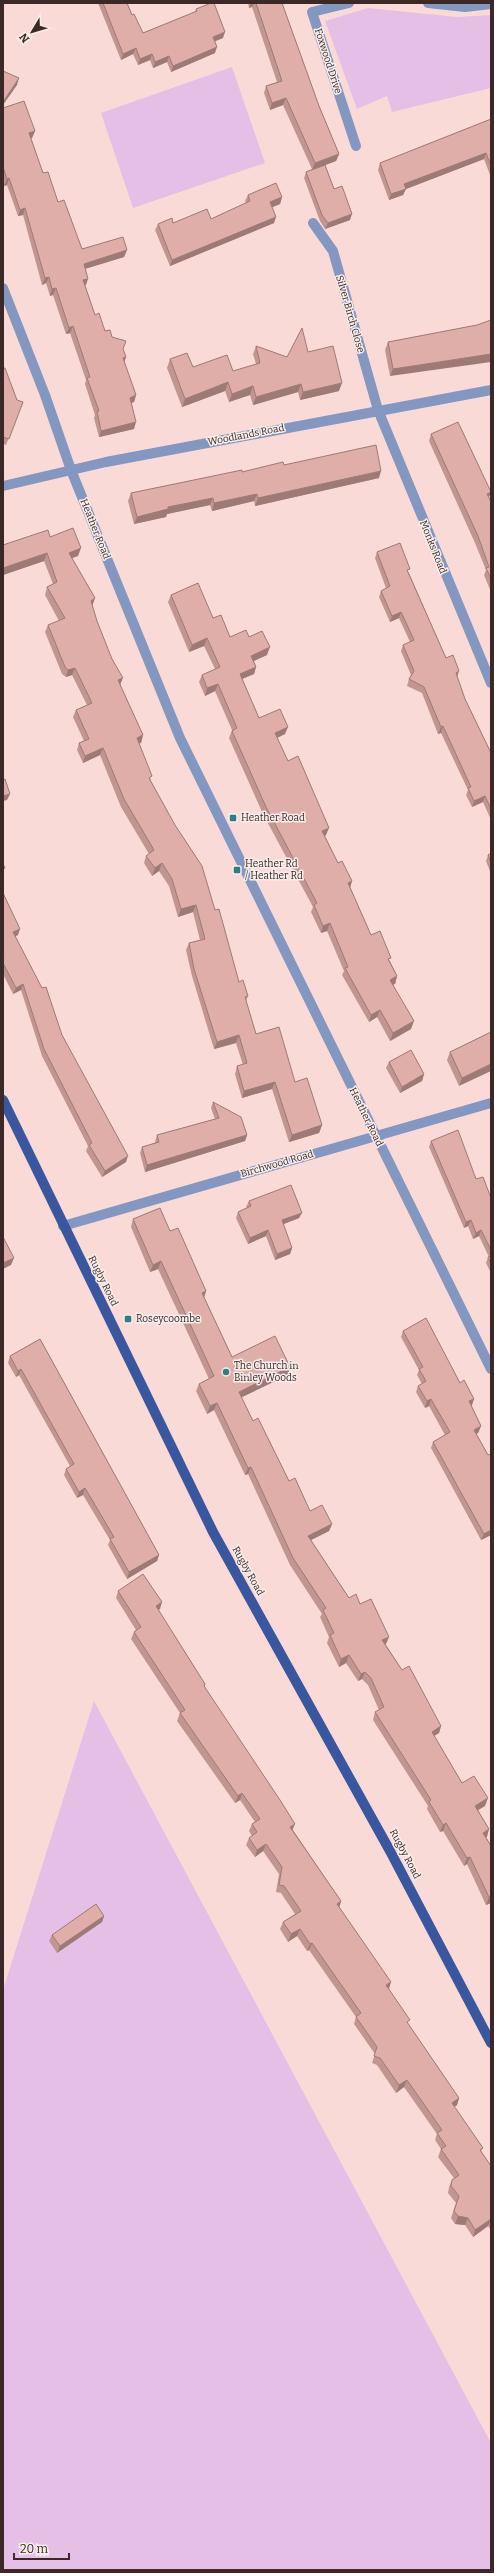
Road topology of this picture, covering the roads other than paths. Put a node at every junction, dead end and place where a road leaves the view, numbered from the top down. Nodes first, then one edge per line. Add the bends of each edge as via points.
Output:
1 (349, 3) edge
2 (428, 3) edge
3 (491, 4) edge
4 (356, 146) dead end
5 (313, 223) dead end
6 (3, 288) edge
7 (491, 390) edge
8 (378, 410) junction
9 (71, 470) junction
10 (3, 486) edge
11 (491, 683) edge
12 (3, 1100) edge
13 (491, 1103) edge
14 (374, 1136) junction
15 (63, 1226) junction
16 (491, 1369) edge
17 (491, 2043) edge

1 - 4 street, Foxwood Drive via 312,12
2 - 3 street via 465,7
5 - 8 street, Silver Birch Close via 333,251
6 - 9 street, Heather Road
7 - 8 street, Woodlands Road
8 - 9 street, Woodlands Road
8 - 11 street, Monks Road
9 - 10 street, Woodlands Road
9 - 14 street, Heather Road via 180,738
12 - 15 main road, Rugby Road
13 - 14 street, Birchwood Road
14 - 15 street, Birchwood Road
14 - 16 street, Heather Road
15 - 17 main road, Rugby Road via 213,1532 390,1851

